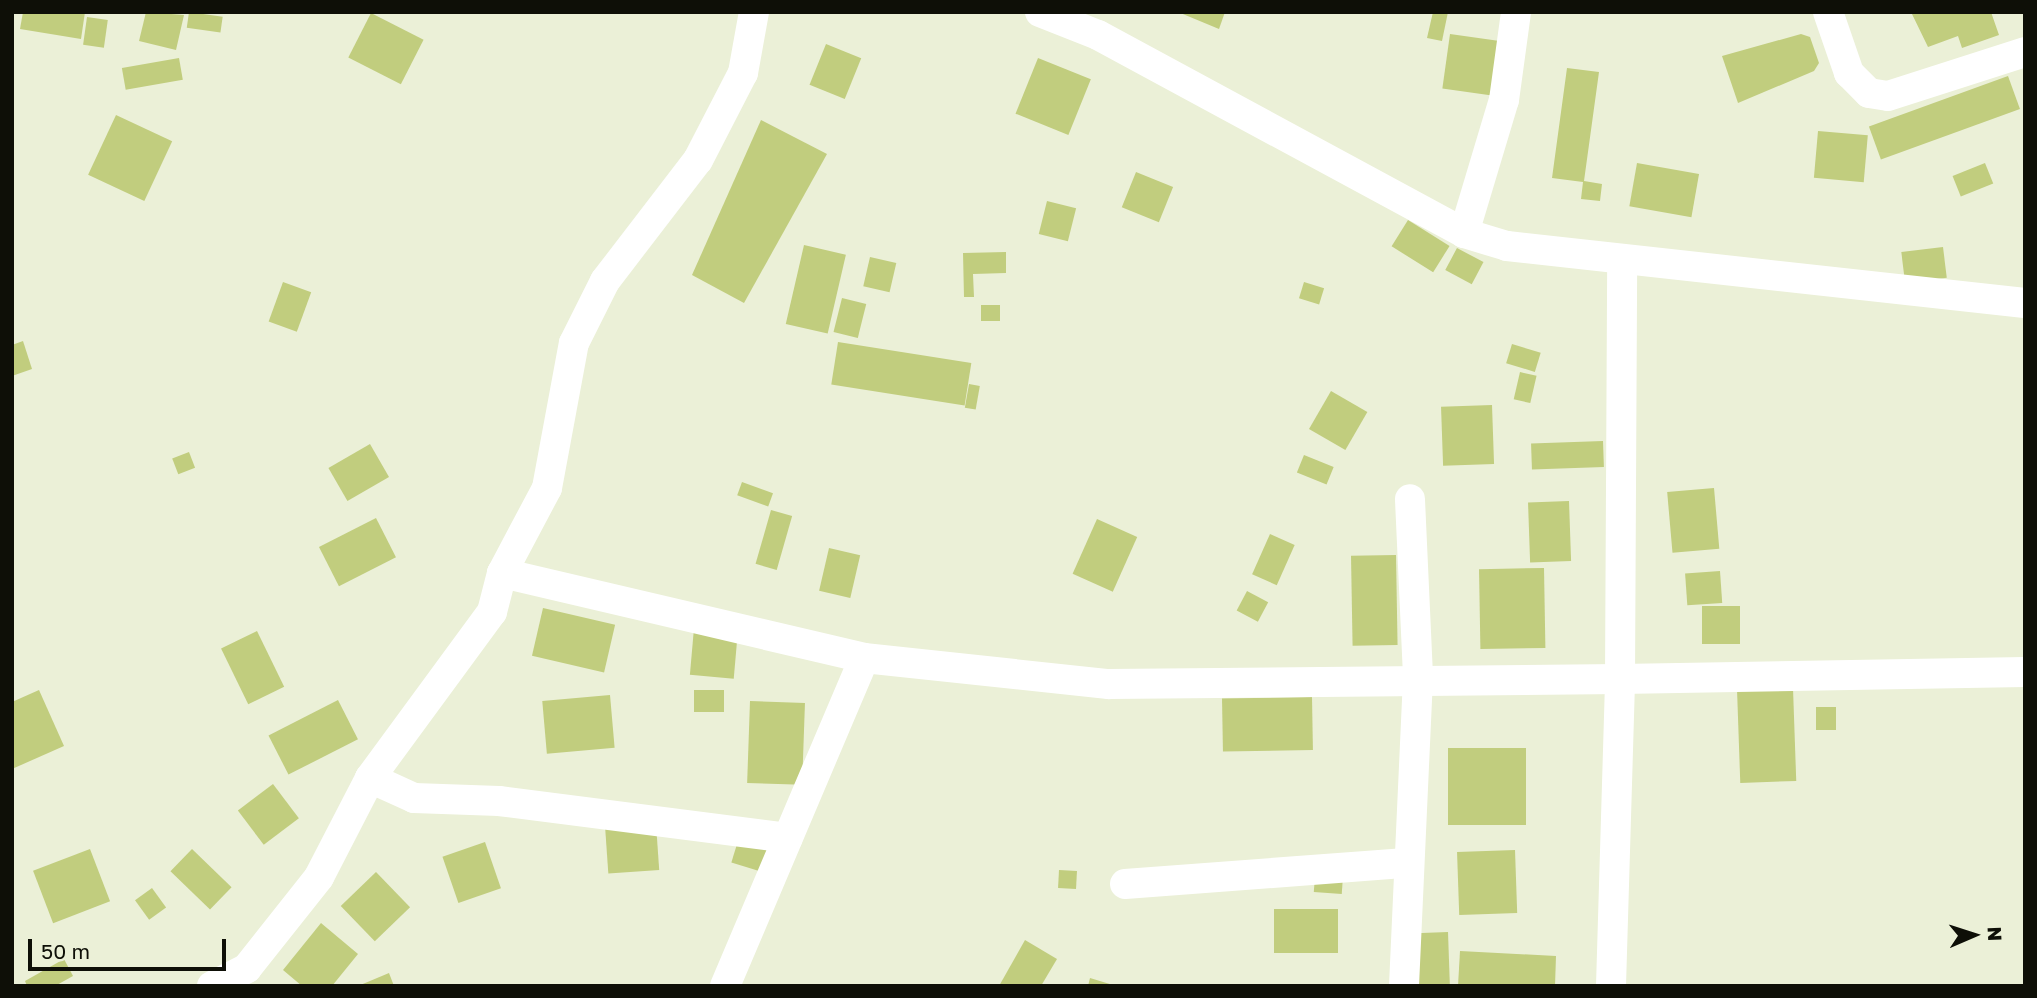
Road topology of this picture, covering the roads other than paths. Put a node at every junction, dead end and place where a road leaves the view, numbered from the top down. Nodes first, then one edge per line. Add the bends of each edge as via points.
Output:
1 (754, 12) edge
2 (1040, 12) edge
3 (1516, 12) edge
4 (1828, 12) edge
5 (2025, 52) edge
6 (1464, 233) junction
7 (1622, 261) junction
8 (2025, 303) edge
9 (1410, 499) dead end
10 (502, 573) junction
11 (864, 658) junction
12 (2025, 672) edge
13 (1418, 676) junction
14 (1620, 679) junction
15 (370, 778) junction
16 (788, 838) junction
17 (1406, 863) junction
18 (1125, 884) dead end
19 (252, 977) edge
20 (212, 986) edge
21 (725, 986) edge
22 (1404, 986) edge
23 (1611, 986) edge

1 - 10 street via 743,72 698,160 605,281 574,343 547,488
2 - 6 street via 1098,35
3 - 6 street via 1504,100
4 - 5 street via 1849,73 1869,93 1888,96
6 - 7 street via 1507,246
7 - 8 street
7 - 14 street
9 - 13 street
10 - 11 street
10 - 15 street via 492,612
11 - 13 street via 1109,684
11 - 16 street
12 - 14 street
13 - 14 street
13 - 17 street
14 - 23 street
15 - 16 street via 414,799 499,801
15 - 19 street via 319,877
16 - 21 street
17 - 18 street
17 - 22 street
19 - 20 street

